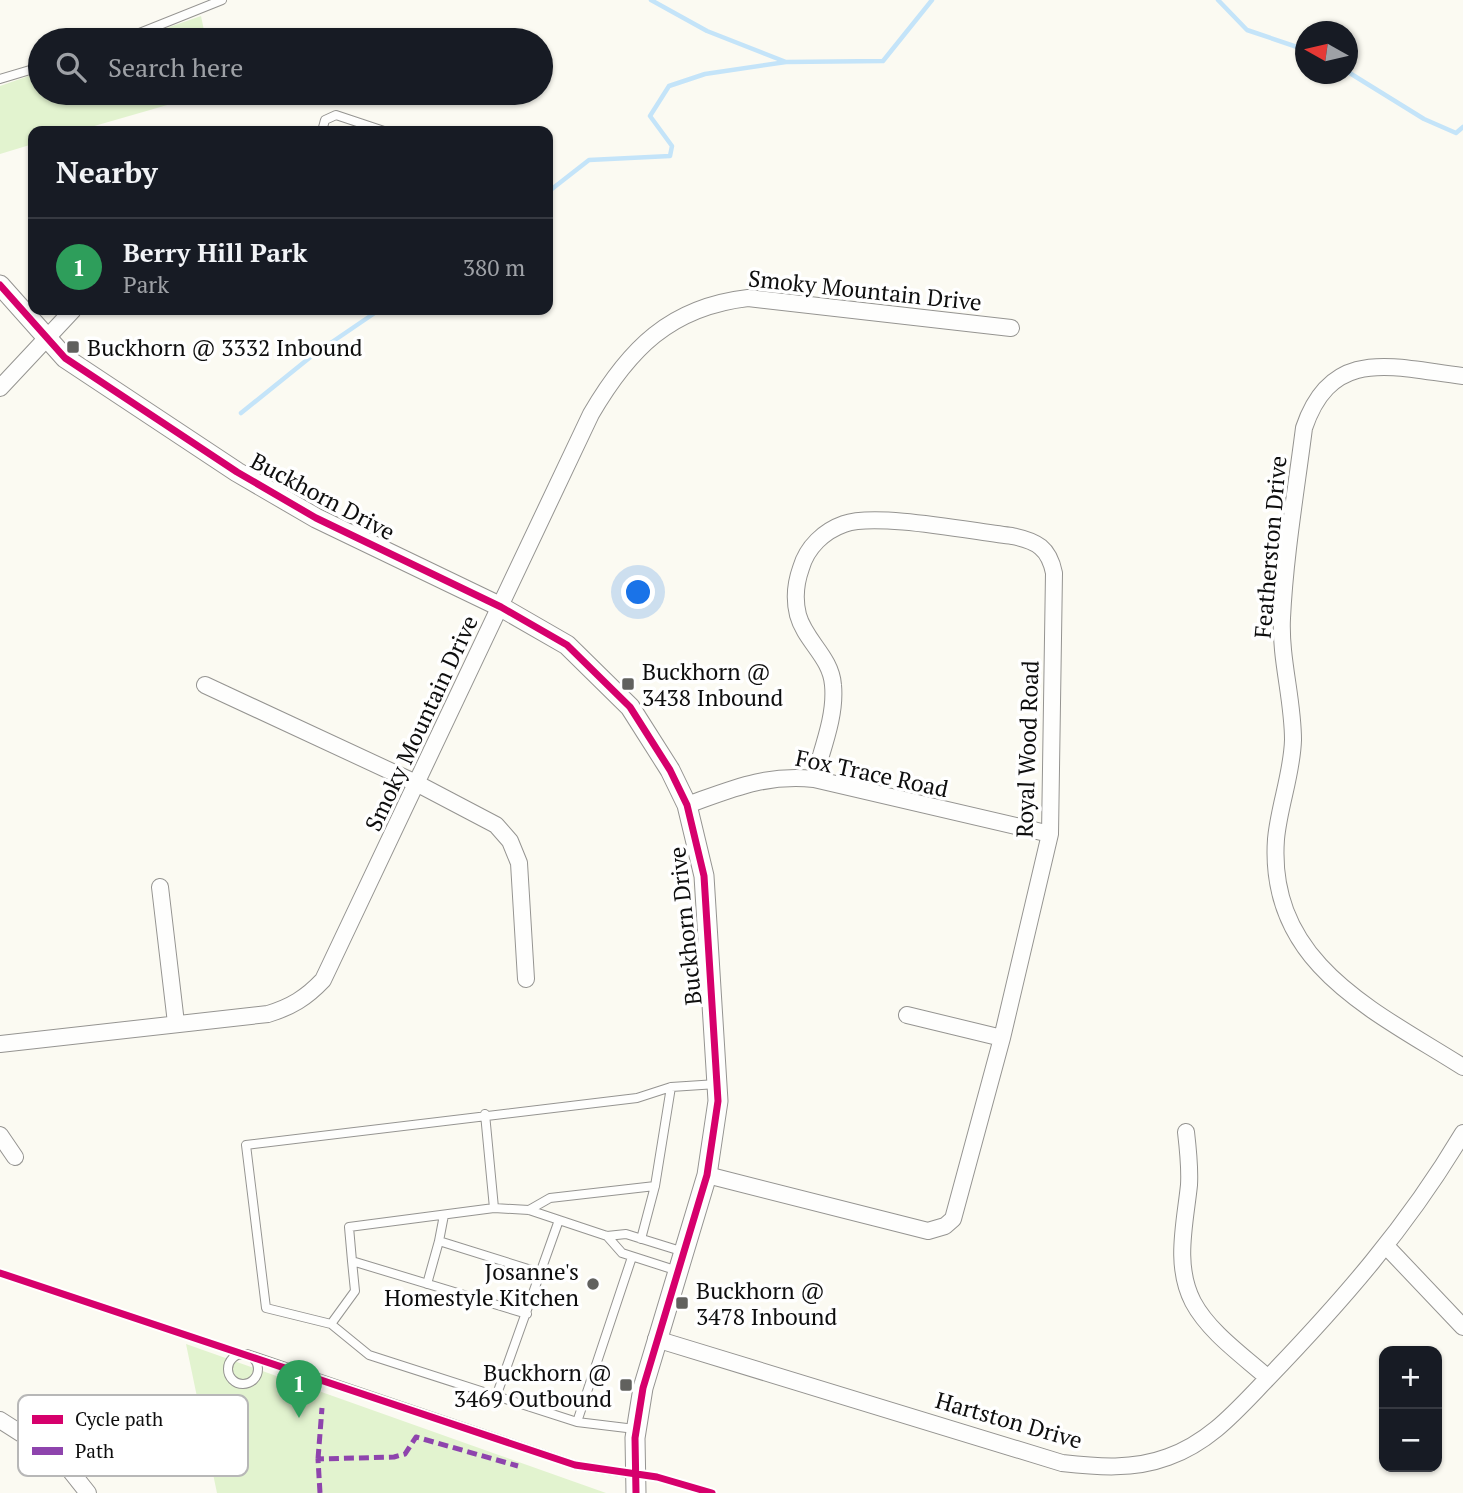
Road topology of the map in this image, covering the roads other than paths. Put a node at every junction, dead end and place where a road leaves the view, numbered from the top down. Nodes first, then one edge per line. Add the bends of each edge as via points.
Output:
1 (222, 0) edge
2 (152, 28) edge
3 (28, 71) edge
4 (0, 79) edge
5 (323, 126) edge
6 (370, 126) edge
7 (0, 285) edge
8 (69, 315) edge
9 (1011, 328) dead end
10 (47, 339) junction
11 (1463, 376) edge
12 (0, 388) edge
13 (501, 607) junction
14 (205, 685) dead end
15 (814, 779) junction
16 (418, 783) junction
17 (687, 805) junction
18 (1050, 834) junction
19 (160, 887) dead end
20 (526, 979) dead end
21 (907, 1015) dead end
22 (176, 1023) junction
23 (1002, 1038) junction
24 (0, 1044) edge
25 (1463, 1067) edge
26 (717, 1084) junction
27 (671, 1087) junction
28 (485, 1114) junction
29 (1186, 1132) dead end
30 (1463, 1133) edge
31 (0, 1135) edge
32 (15, 1157) dead end
33 (708, 1175) junction
34 (655, 1186) junction
35 (494, 1208) junction
36 (529, 1210) junction
37 (444, 1215) junction
38 (559, 1220) junction
39 (607, 1236) junction
40 (641, 1239) junction
41 (439, 1241) junction
42 (1387, 1247) junction
43 (684, 1252) junction
44 (632, 1256) junction
45 (352, 1261) junction
46 (678, 1271) junction
47 (541, 1273) junction
48 (427, 1284) junction
49 (527, 1314) junction
50 (331, 1324) junction
51 (1463, 1326) edge
52 (656, 1339) junction
53 (247, 1354) dead end
54 (1268, 1378) junction
55 (496, 1394) junction
56 (0, 1420) edge
57 (577, 1422) junction
58 (636, 1429) junction
59 (18, 1432) edge
60 (75, 1476) edge
61 (635, 1483) edge
62 (89, 1493) edge

1 - 2 lane
3 - 4 lane
5 - 6 lane via 336,114
7 - 10 street, Buckhorn Drive
8 - 10 street
9 - 13 street, Smoky Mountain Drive via 748,298 707,306 667,325 628,357 611,379
10 - 12 street
10 - 13 street, Buckhorn Drive via 100,382 282,500
11 - 25 street, Featherston Drive via 1359,367 1327,384 1308,413 1282,617 1293,742 1276,839 1282,895 1308,953 1362,1005
13 - 16 street, Smoky Mountain Drive
13 - 17 street, Buckhorn Drive via 567,645 617,691 651,736
14 - 16 street
15 - 17 street, Fox Trace Road via 775,777
15 - 18 street, Fox Trace Road
15 - 18 street, Royal Wood Road via 828,728 833,684 820,650 799,616 796,595 803,558 814,544 844,524 863,520 1027,539 1046,550 1054,573
16 - 20 street via 485,817 510,841 521,876
16 - 22 street, Smoky Mountain Drive via 340,950 306,998 268,1014
17 - 26 street, Buckhorn Drive via 705,886
18 - 23 street, Royal Wood Road
19 - 22 street
21 - 23 street
22 - 24 street, Smoky Mountain Drive
23 - 33 street, Royal Wood Road via 959,1206 949,1223 937,1230
26 - 27 lane
26 - 33 street, Buckhorn Drive
27 - 28 lane via 637,1098
27 - 34 lane
28 - 35 lane
28 - 50 lane via 246,1145 266,1308
29 - 54 street via 1189,1182 1182,1243 1186,1283 1207,1322
30 - 42 street, Hartston Drive
31 - 32 street
33 - 43 street, Buckhorn Drive
34 - 36 lane via 550,1198
34 - 40 lane
35 - 36 lane
35 - 37 lane
36 - 38 lane
37 - 41 lane
37 - 45 lane via 349,1227
38 - 39 lane
38 - 47 lane
39 - 40 lane via 626,1234
39 - 44 lane via 622,1253
40 - 43 lane
41 - 47 lane
41 - 48 lane
42 - 51 street
42 - 54 street, Hartston Drive via 1332,1313
43 - 46 street, Buckhorn Drive
44 - 46 lane
44 - 57 lane
45 - 48 lane
45 - 50 lane via 355,1291
46 - 52 street, Buckhorn Drive
47 - 49 lane
48 - 49 lane
49 - 55 lane
50 - 55 lane via 369,1354
52 - 54 street, Hartston Drive via 1062,1463 1119,1468 1186,1450 1228,1420
52 - 58 street, Buckhorn Drive
53 - 61 lane
55 - 57 lane
56 - 59 street
57 - 58 lane
58 - 61 street, Buckhorn Drive
60 - 62 street

